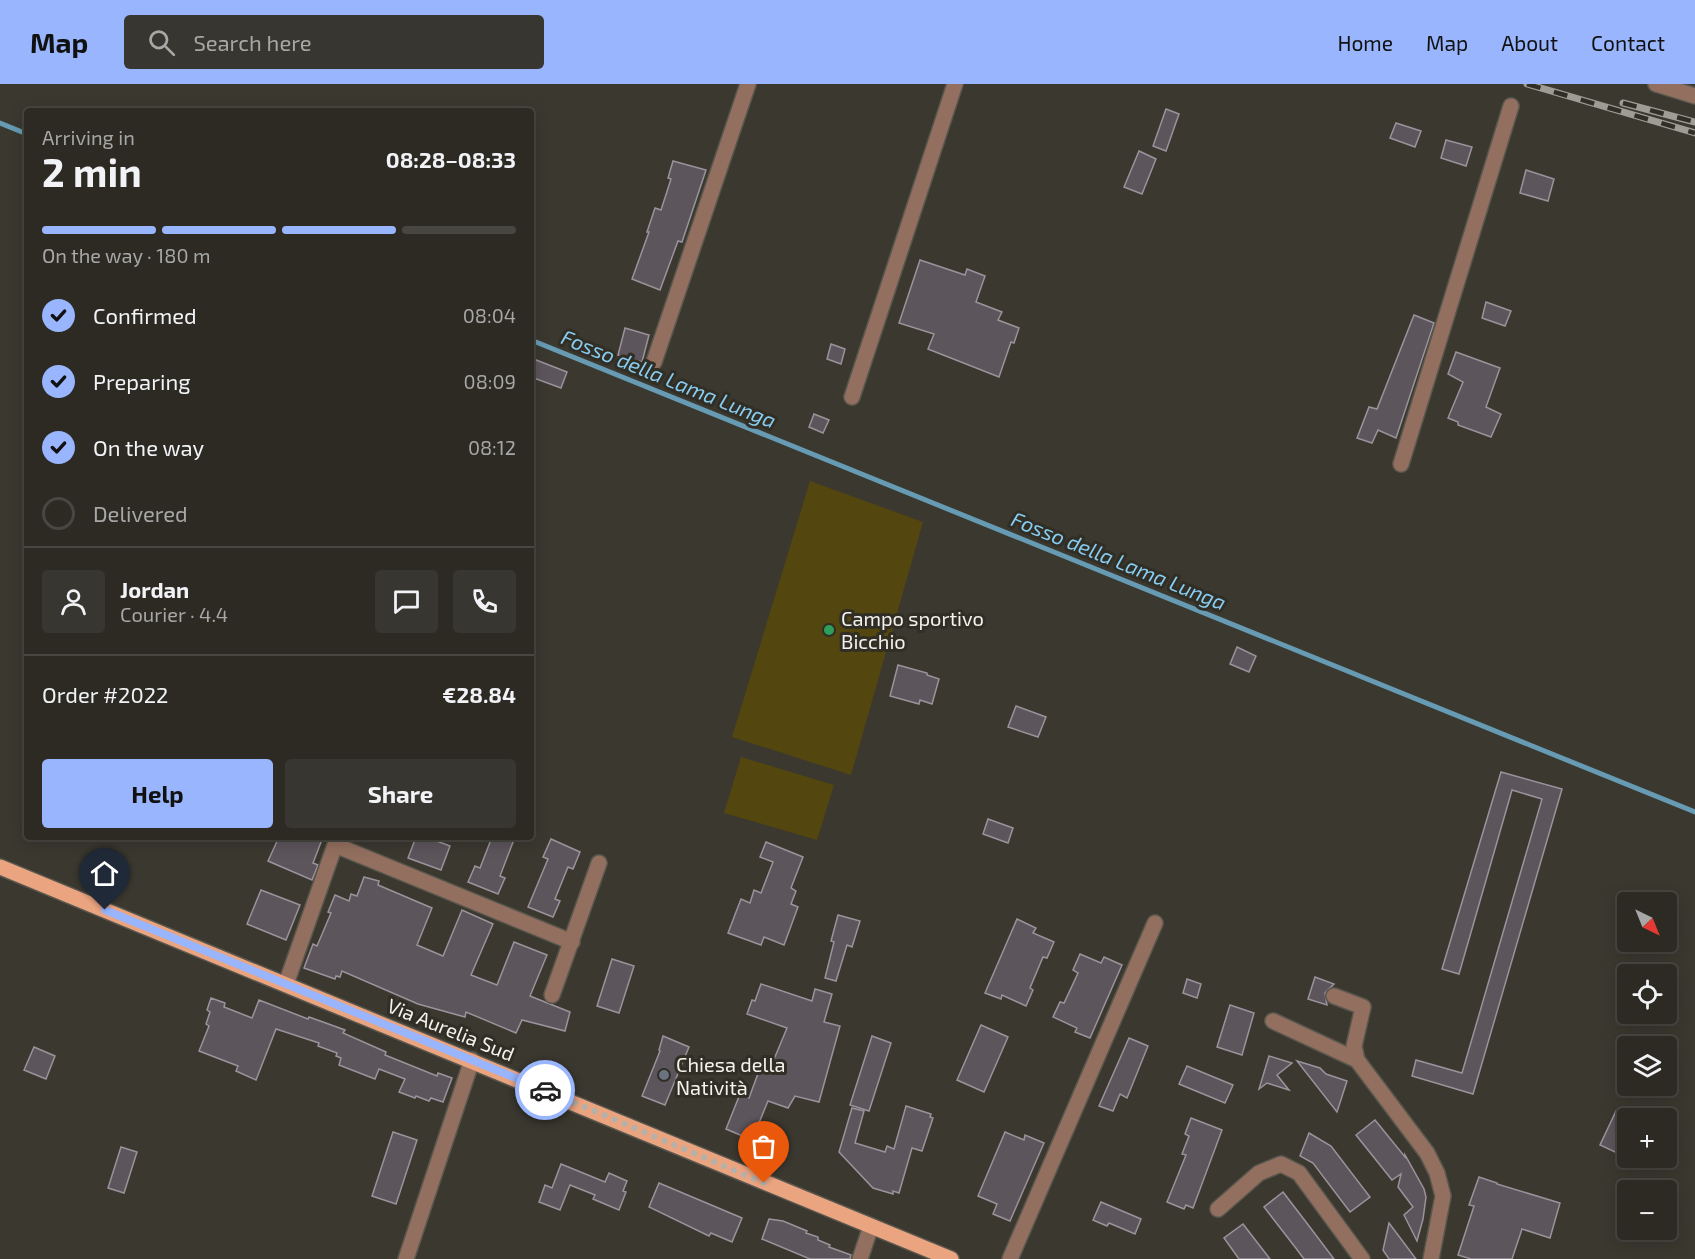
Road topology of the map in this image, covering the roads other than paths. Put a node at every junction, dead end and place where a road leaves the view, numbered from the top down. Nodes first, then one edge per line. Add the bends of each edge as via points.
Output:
1 (748, 84) edge
2 (955, 84) edge
3 (1656, 84) edge
4 (1695, 96) edge
5 (1511, 106) dead end
6 (654, 363) dead end
7 (852, 397) dead end
8 (1401, 464) dead end
9 (337, 841) edge
10 (599, 863) dead end
11 (0, 867) edge
12 (1155, 923) dead end
13 (572, 942) junction
14 (286, 984) junction
15 (552, 995) dead end
16 (1334, 996) dead end
17 (1273, 1021) dead end
18 (472, 1060) junction
19 (1357, 1060) junction
20 (1218, 1209) dead end
21 (871, 1226) junction
22 (406, 1259) edge
23 (860, 1259) edge
24 (951, 1259) edge
25 (1010, 1259) edge
26 (1362, 1259) edge
27 (1431, 1259) edge

1 - 6 street
2 - 7 street
3 - 4 street
5 - 8 street
9 - 13 street
9 - 14 street
10 - 13 street
11 - 14 main road, Via Aurelia Sud
12 - 25 street
13 - 15 street
14 - 18 main road, Via Aurelia Sud
16 - 19 street via 1363,1007 1354,1046
17 - 19 street
18 - 21 main road, Via Aurelia Sud
18 - 22 street
19 - 27 street via 1411,1130 1437,1173 1443,1196
20 - 26 street via 1259,1173 1281,1164 1299,1173
21 - 23 street
21 - 24 main road, Via Aurelia Sud

